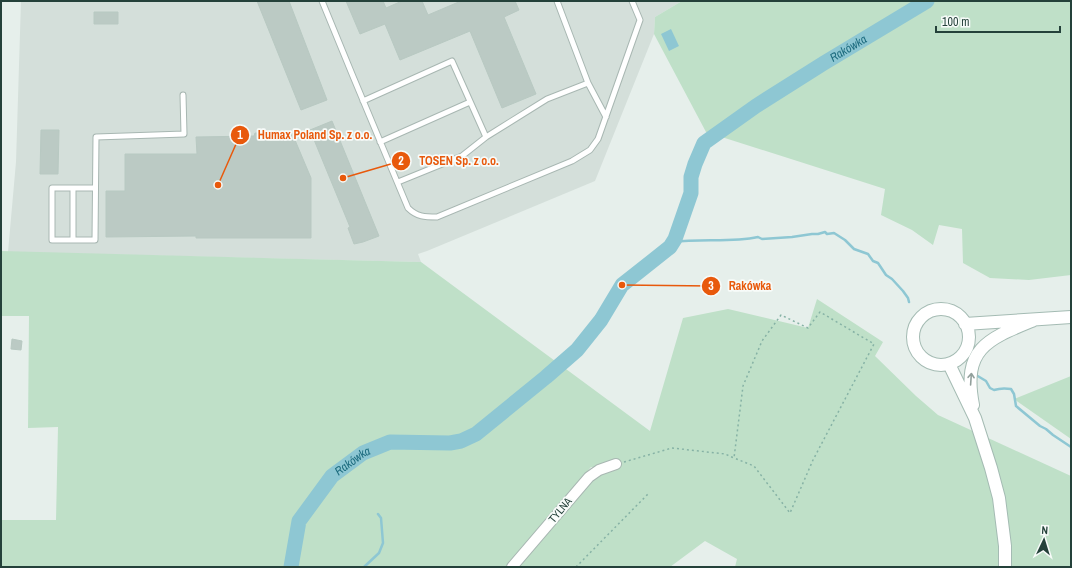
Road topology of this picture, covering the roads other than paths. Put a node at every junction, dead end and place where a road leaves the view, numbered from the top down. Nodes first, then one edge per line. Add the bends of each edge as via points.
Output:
1 (322, 1) edge
2 (557, 1) edge
3 (632, 1) edge
4 (588, 83) junction
5 (183, 95) dead end
6 (363, 101) junction
7 (470, 102) junction
8 (606, 117) junction
9 (486, 138) junction
10 (380, 142) junction
11 (398, 182) junction
12 (73, 188) junction
13 (95, 188) junction
14 (73, 240) junction
15 (1071, 317) edge
16 (1034, 320) junction
17 (965, 324) junction
18 (949, 364) junction
19 (975, 418) junction
20 (616, 464) road end
21 (512, 567) edge
22 (1005, 567) edge

1 - 6 lane
2 - 4 lane
3 - 8 lane via 640,20
4 - 8 lane
4 - 9 lane via 547,99
5 - 13 lane via 184,134 96,137
6 - 7 lane via 452,61
6 - 10 lane
7 - 9 lane
7 - 10 lane
8 - 11 lane via 598,139 590,150 572,161 437,217 413,213 408,208
9 - 11 lane via 462,156
10 - 11 lane
12 - 13 lane
12 - 14 lane
12 - 14 lane via 52,188 52,240
13 - 14 lane via 95,240
15 - 16 main road
16 - 17 main road
19 -> 16 main road via 970,380 972,364 979,350 994,338
17 - 18 main road via 968,332 966,348 962,355
17 - 18 main road via 950,311 937,310 920,319 914,330 914,347 924,360 932,364
18 - 19 main road
19 - 22 main road via 999,498
20 - 21 street, TYLNA via 589,477

